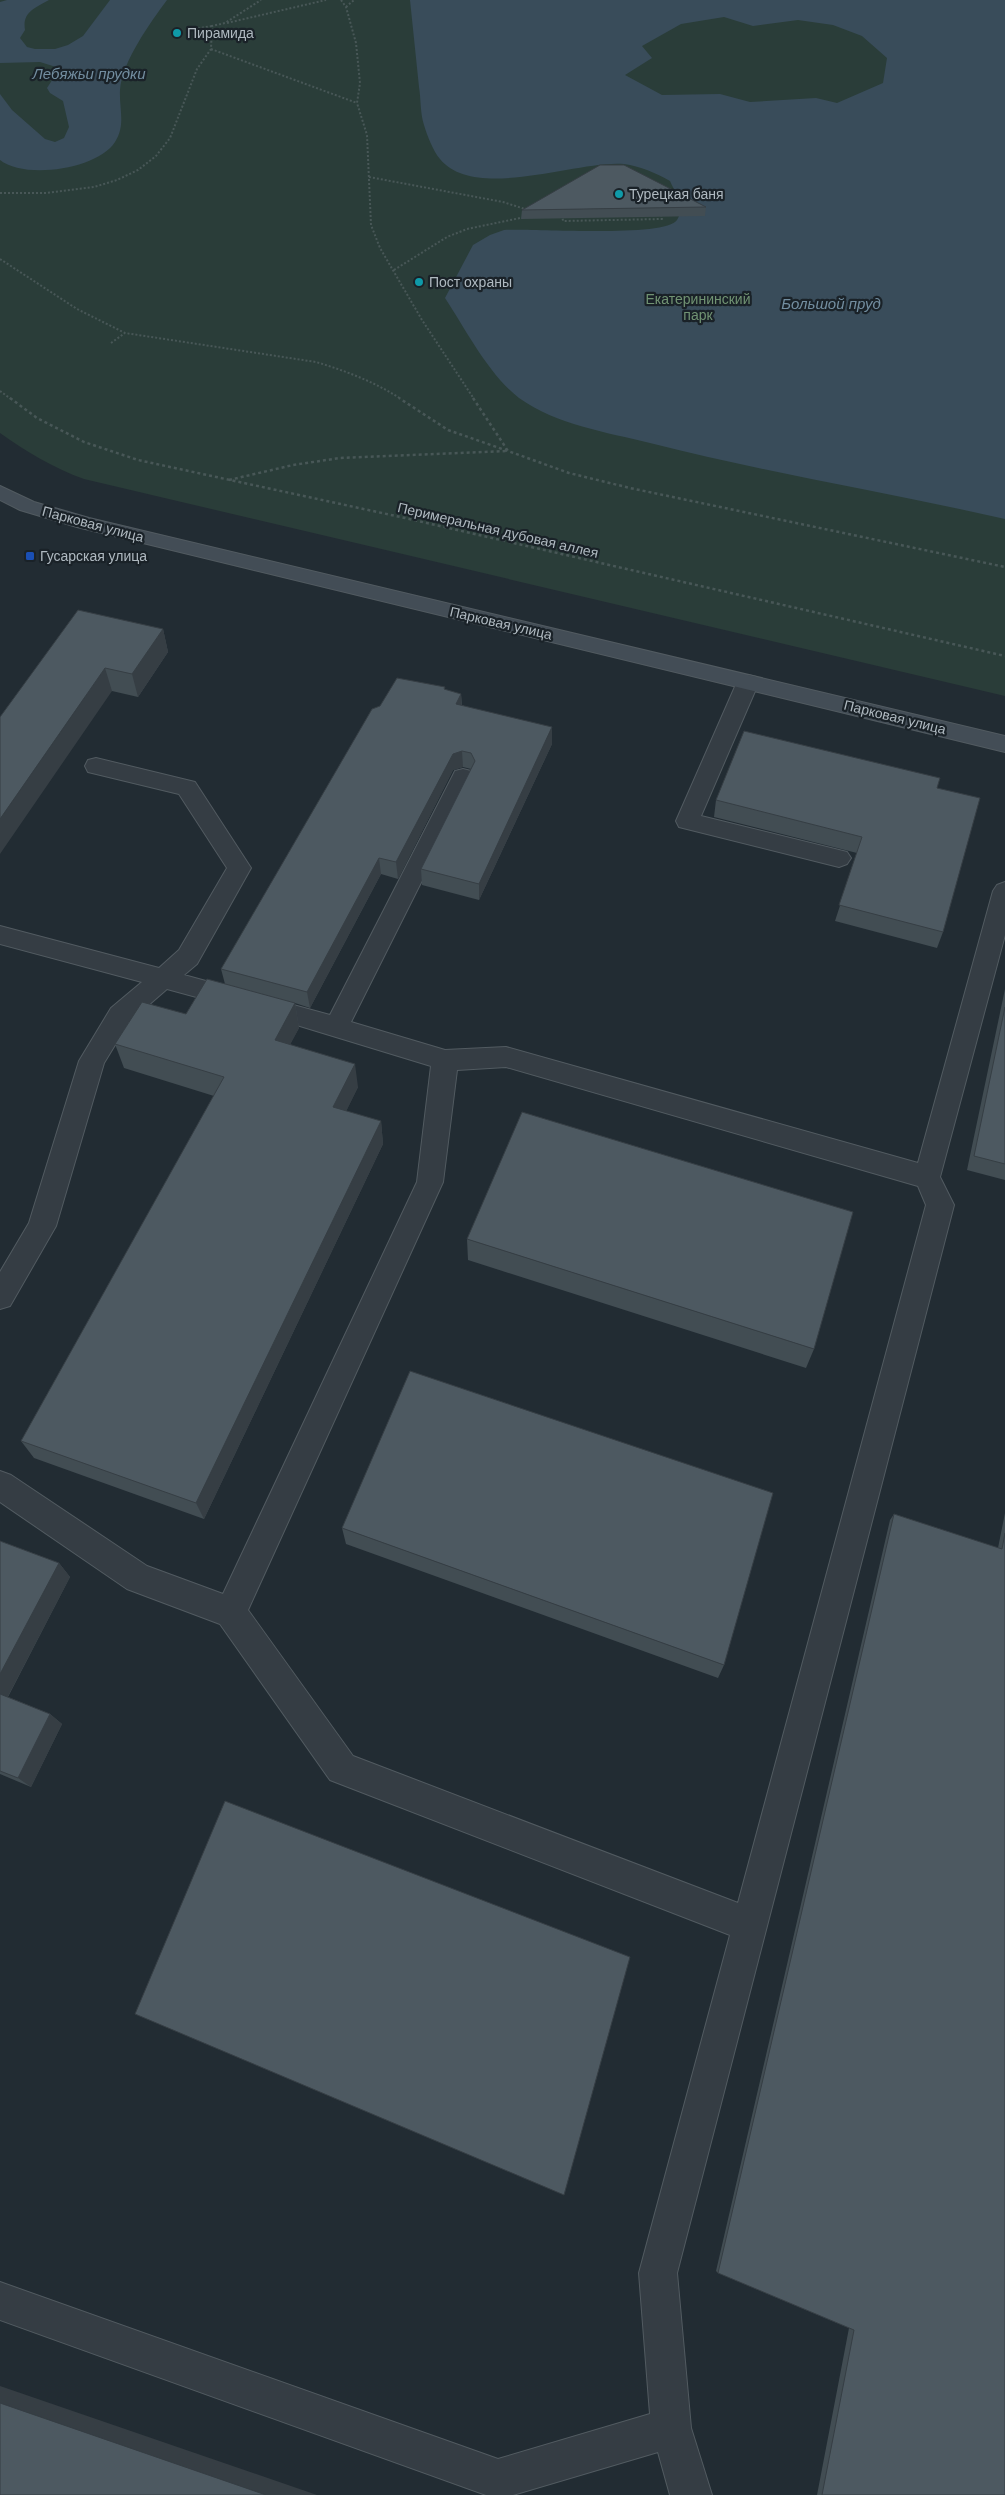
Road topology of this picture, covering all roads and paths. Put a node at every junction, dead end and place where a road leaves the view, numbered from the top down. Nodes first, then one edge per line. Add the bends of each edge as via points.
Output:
1 (261, 0) edge
2 (326, 0) edge
3 (341, 0) edge
4 (354, 0) edge
5 (346, 8) junction
6 (225, 23) junction
7 (212, 26) junction
8 (194, 30) dead end
9 (211, 48) junction
10 (357, 103) junction
11 (369, 177) junction
12 (0, 193) edge
13 (561, 208) junction
14 (566, 209) edge
15 (0, 259) edge
16 (394, 270) junction
17 (125, 333) junction
18 (111, 343) dead end
19 (0, 392) edge
20 (508, 451) junction
21 (227, 480) junction
22 (0, 492) edge
23 (1005, 567) edge
24 (1005, 656) edge
25 (748, 682) junction
26 (1005, 744) edge
27 (96, 766) dead end
28 (464, 777) edge
29 (838, 858) edge
30 (1005, 891) edge
31 (0, 935) edge
32 (162, 980) junction
33 (336, 1027) junction
34 (445, 1060) junction
35 (927, 1177) junction
36 (0, 1296) edge
37 (0, 1485) edge
38 (231, 1612) junction
39 (750, 1925) junction
40 (0, 2301) edge
41 (671, 2428) junction
42 (691, 2495) edge

1 - 6 path
2 - 6 path
3 - 5 path
4 - 5 path
5 - 10 path via 356,43 360,83
6 - 7 path
7 - 8 path
7 - 9 path
9 - 10 path
9 - 12 path via 201,59 170,138 154,159 140,170 70,193
10 - 11 path via 367,135
11 - 16 path via 371,224 380,248
11 - 16 path via 519,205 533,212 522,218 467,229 447,237
13 - 13 path via 560,202 586,200 584,181 588,177 604,172 626,172 654,183 662,219 563,222
13 - 14 path
15 - 17 path via 77,309
16 - 20 path via 422,320
17 - 18 path
17 - 20 path via 316,362 342,370 387,390 448,430
19 - 21 path, Перимеральная дубовая аллея via 37,418 84,442 138,460
20 - 21 path via 340,458
20 - 23 path via 569,473 621,486
21 - 24 path, Перимеральная дубовая аллея
22 - 25 main road, Парковая улица via 27,506 84,523
25 - 26 main road, Парковая улица
25 - 29 lane via 687,821
27 - 32 lane via 188,788 239,868 188,958
28 - 33 lane
30 - 35 lane
31 - 32 lane
32 - 33 lane
32 - 36 lane via 120,1015 92,1061 42,1226
33 - 34 lane
34 - 35 lane via 506,1057
34 - 38 lane via 430,1182
35 - 39 lane via 940,1205
37 - 38 lane via 138,1578
38 - 39 lane via 342,1768
39 - 41 lane via 658,2273
40 - 41 lane via 498,2479
41 - 42 lane

